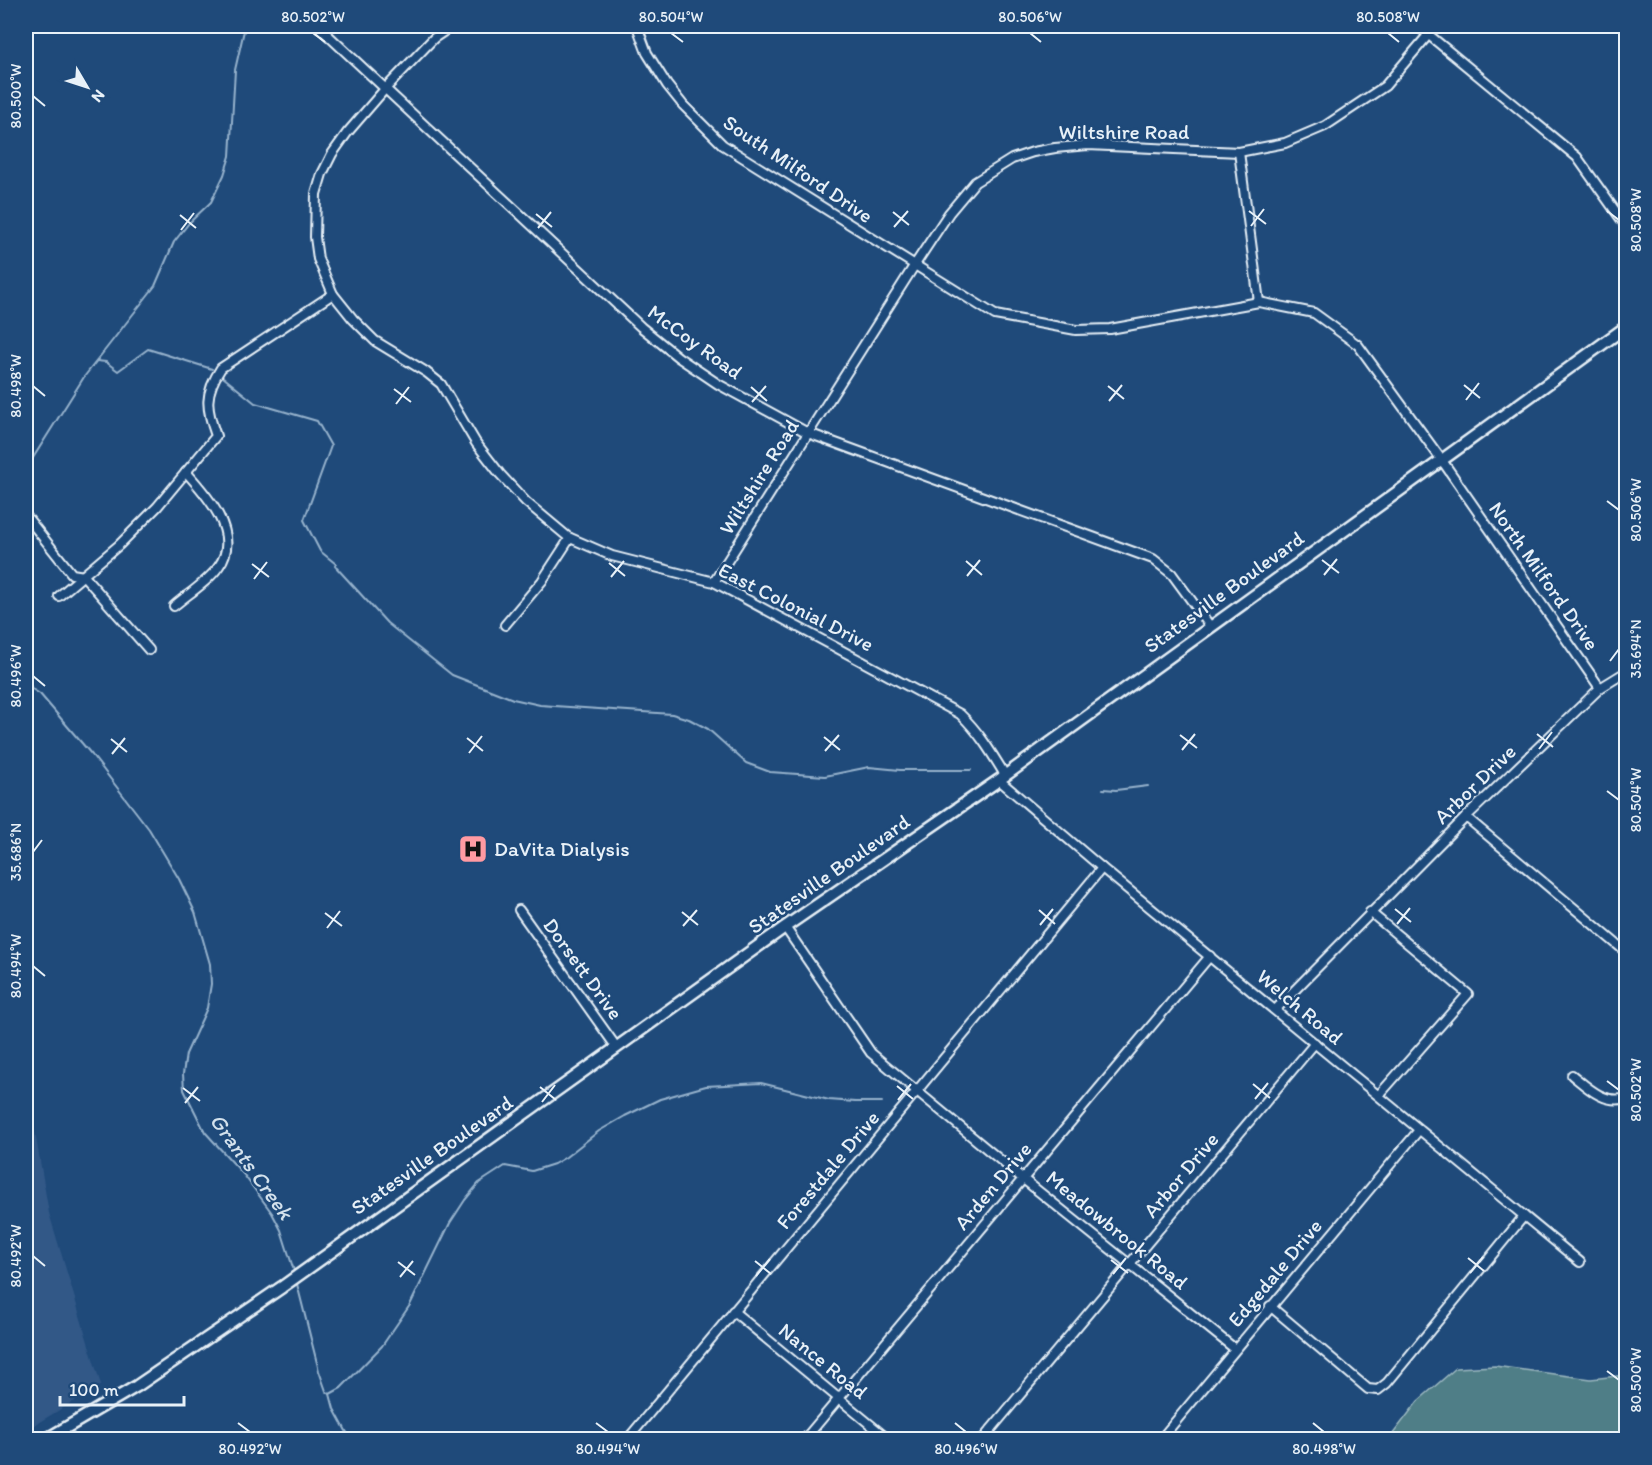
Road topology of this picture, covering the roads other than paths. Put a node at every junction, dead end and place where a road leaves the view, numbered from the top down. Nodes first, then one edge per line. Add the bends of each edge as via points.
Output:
1 (318, 26) edge
2 (452, 26) edge
3 (637, 26) edge
4 (1418, 26) edge
5 (1429, 34) junction
6 (385, 89) junction
7 (1239, 152) junction
8 (1626, 226) edge
9 (914, 266) junction
10 (333, 294) junction
11 (1259, 302) junction
12 (1626, 327) edge
13 (808, 433) junction
14 (1441, 459) junction
15 (186, 472) junction
16 (26, 516) edge
17 (570, 538) junction
18 (84, 576) junction
19 (714, 582) junction
20 (59, 596) dead end
21 (174, 606) dead end
22 (505, 625) dead end
23 (1210, 626) junction
24 (149, 650) dead end
25 (1626, 672) edge
26 (1600, 688) junction
27 (1002, 777) junction
28 (1466, 817) junction
29 (1102, 868) junction
30 (519, 910) dead end
31 (1370, 912) junction
32 (785, 927) junction
33 (1626, 952) edge
34 (1210, 956) junction
35 (1275, 1010) junction
36 (1316, 1043) junction
37 (617, 1048) junction
38 (1572, 1075) dead end
39 (918, 1090) junction
40 (1378, 1095) junction
41 (1626, 1098) edge
42 (1419, 1130) junction
43 (1022, 1178) junction
44 (1524, 1216) junction
45 (1580, 1262) dead end
46 (1130, 1263) junction
47 (1270, 1306) junction
48 (733, 1311) junction
49 (1235, 1349) junction
50 (839, 1398) junction
51 (45, 1440) edge
52 (627, 1440) edge
53 (804, 1440) edge
54 (889, 1440) edge
55 (982, 1440) edge
56 (1160, 1440) edge

1 - 6 street, McCoy Road
2 - 6 street, East Colonial Drive via 434,38
3 - 9 street, South Milford Drive via 647,53 667,85 723,145
4 - 5 street
5 - 7 street, Wiltshire Road via 1385,86 1324,126 1285,143
5 - 8 street via 1576,157
6 - 10 street, East Colonial Drive via 332,154 316,194 318,259
6 - 13 street, McCoy Road via 641,327 718,384
7 - 9 street, Wiltshire Road via 1088,145 1032,152 1012,159 975,182
7 - 11 street
9 - 11 street, South Milford Drive via 995,315 1076,330 1110,329
9 - 13 street, Wiltshire Road
10 - 15 street via 221,368 213,381 207,411 216,436
10 - 17 street, East Colonial Drive via 375,341 441,384 476,443 500,474 526,502
11 - 14 street, South Milford Drive via 1314,313 1358,345
12 - 14 main road, Statesville Boulevard
13 - 19 street, Wiltshire Road
13 - 23 street, McCoy Road via 1153,559 1172,574
14 - 23 main road, Statesville Boulevard
14 - 26 street, North Milford Drive
15 - 18 street via 156,507
15 - 21 street via 224,527 226,542 219,566
16 - 18 street via 72,574
17 - 19 street, East Colonial Drive via 612,556
17 - 22 street via 542,581
18 - 20 street
18 - 24 street
19 - 27 street, East Colonial Drive via 960,714 984,741
23 - 27 main road, Statesville Boulevard
25 - 26 street
26 - 28 street, Arbor Drive
27 - 29 street, Welch Road
27 - 32 main road, Statesville Boulevard
28 - 31 street, Arbor Drive
28 - 33 street
29 - 34 street, Welch Road
29 - 39 street, Forestdale Drive
30 - 37 street, Dorsett Drive
31 - 35 street, Arbor Drive
31 - 40 street via 1468,994
32 - 37 main road, Statesville Boulevard
32 - 39 street, Meadowbrook Road via 871,1053
34 - 35 street, Welch Road
34 - 43 street, Arden Drive
35 - 36 street, Welch Road
36 - 40 street, Welch Road
36 - 46 street, Arbor Drive
37 - 51 main road, Statesville Boulevard via 282,1287 136,1386
38 - 41 street via 1595,1094 1609,1099
39 - 43 street, Meadowbrook Road
39 - 48 street, Forestdale Drive
40 - 42 street, Welch Road
42 - 44 street, Welch Road
42 - 47 street, Edgedale Drive
43 - 46 street, Meadowbrook Road
43 - 50 street, Arden Drive
44 - 45 street, Welch Road
44 - 47 street via 1387,1383 1377,1390 1368,1389
46 - 49 street, Meadowbrook Road
46 - 55 street, Arbor Drive
47 - 49 street, Edgedale Drive
48 - 50 street, Nance Road
48 - 52 street, Forestdale Drive
49 - 56 street, Edgedale Drive
50 - 53 street, Arden Drive
50 - 54 street, Nance Road

